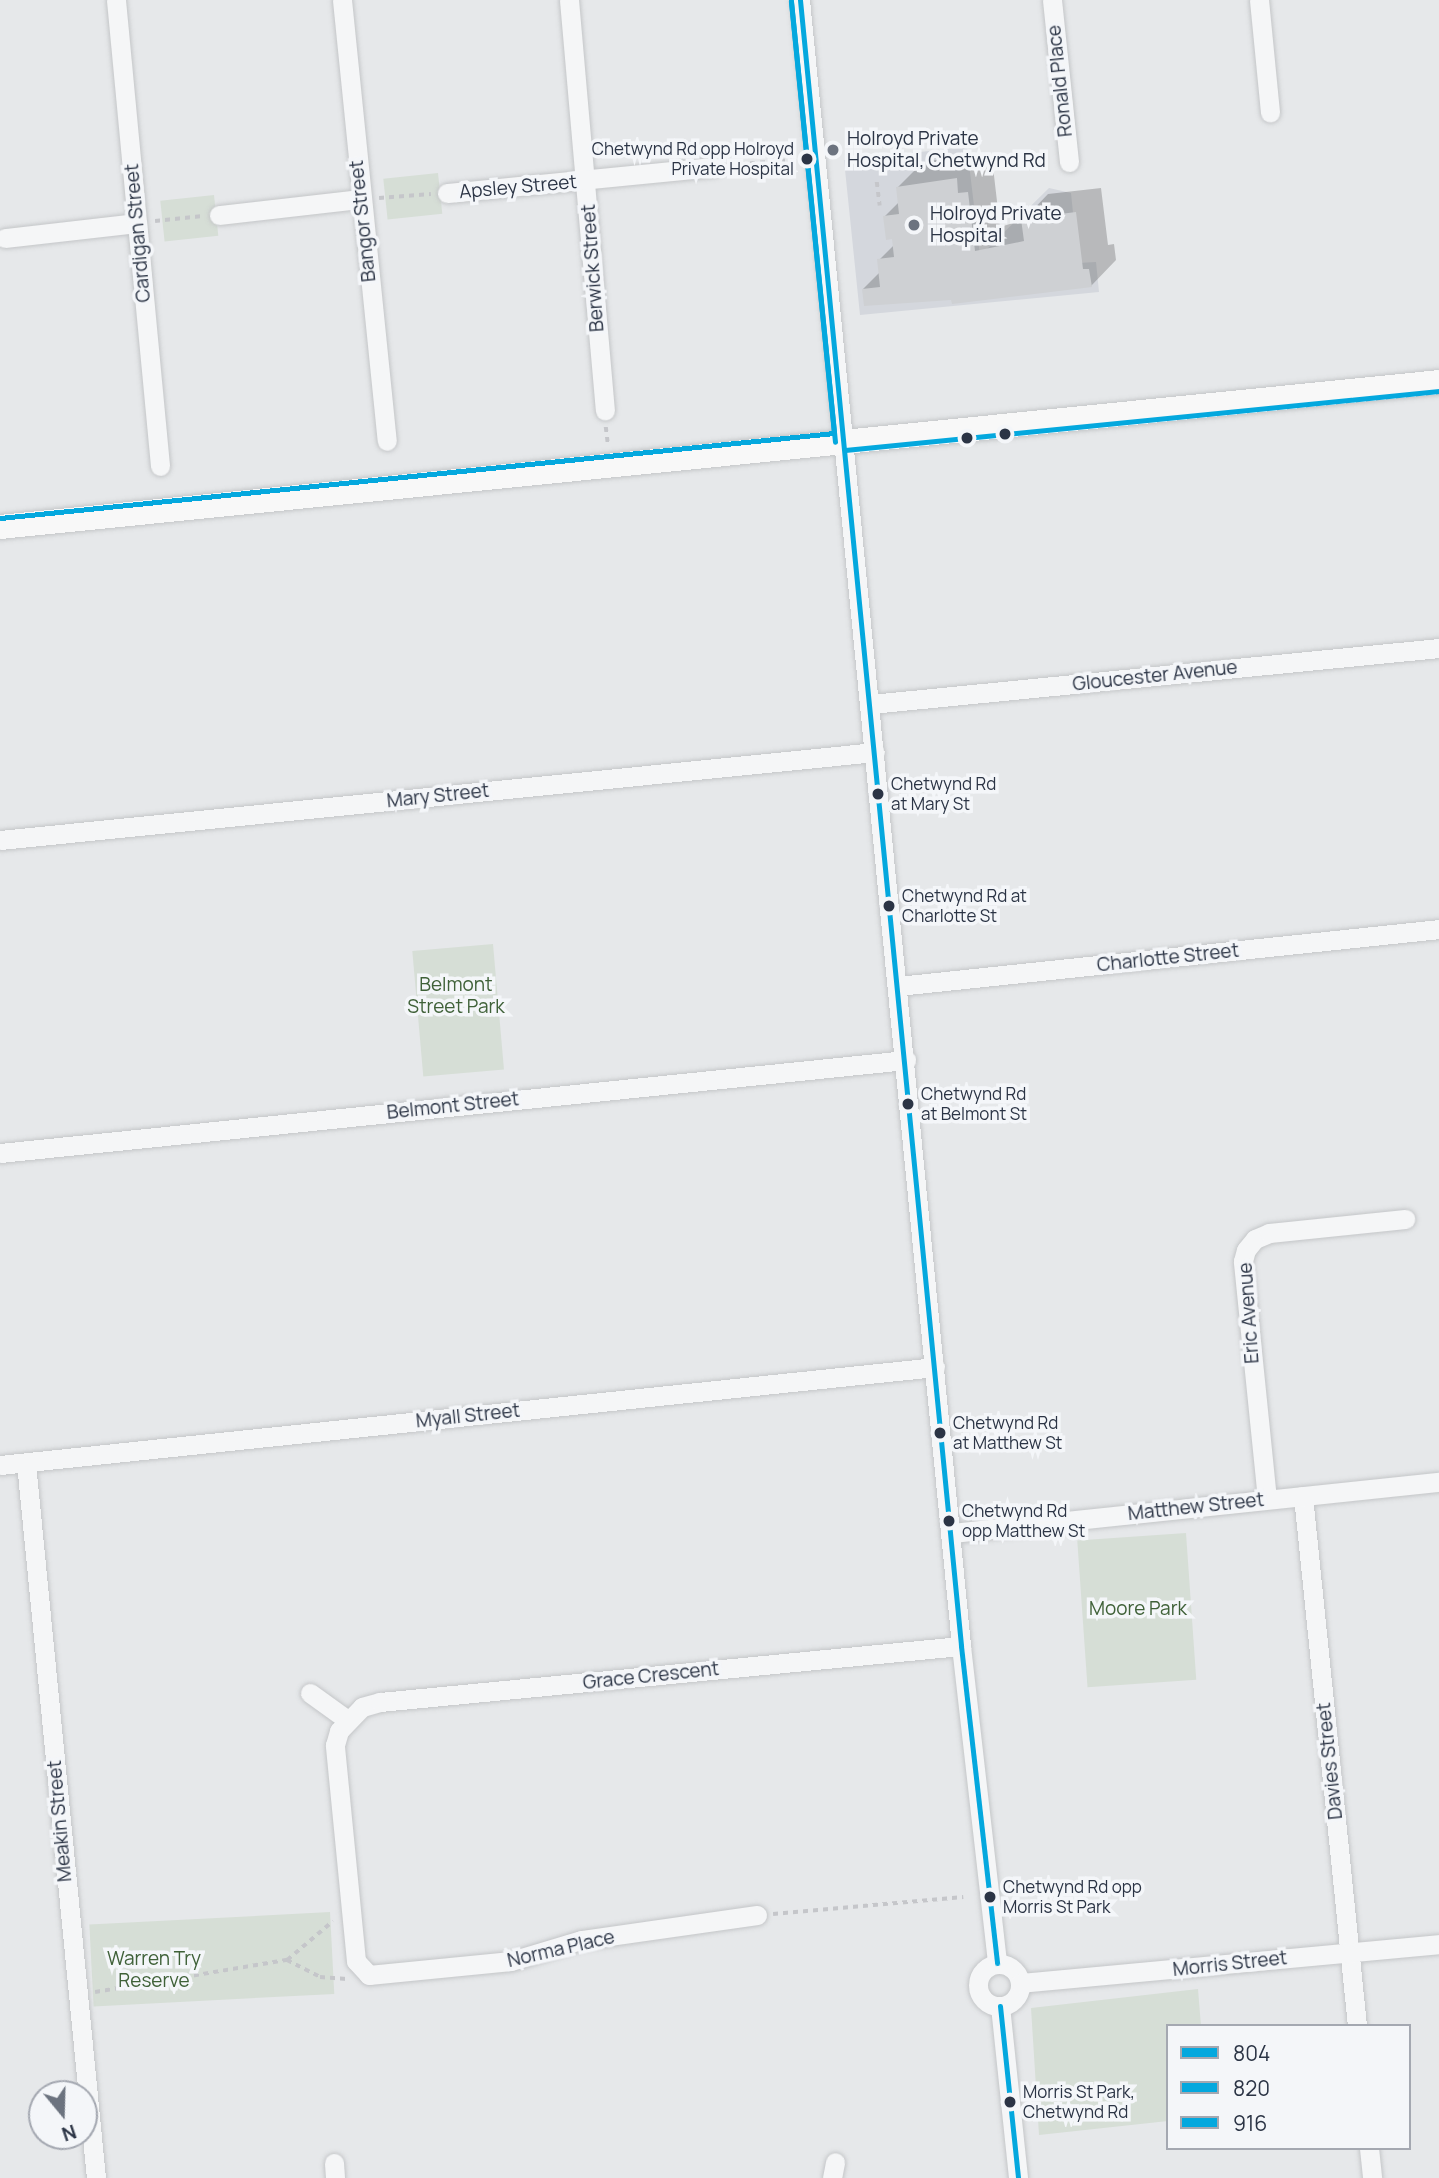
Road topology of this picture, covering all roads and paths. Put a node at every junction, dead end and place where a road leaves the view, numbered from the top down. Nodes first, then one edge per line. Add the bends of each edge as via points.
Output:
1 (116, 0) edge
2 (342, 0) edge
3 (569, 0) edge
4 (800, 0) edge
5 (1052, 0) edge
6 (1259, 0) edge
7 (1270, 112) dead end
8 (792, 160) dead end
9 (1069, 162) dead end
10 (714, 167) joint
11 (587, 180) junction
12 (877, 182) dead end
13 (447, 193) joint
14 (360, 199) junction
15 (880, 206) dead end
16 (219, 215) joint
17 (136, 223) junction
18 (5, 238) dead end
19 (1439, 382) edge
20 (605, 410) dead end
21 (387, 441) dead end
22 (844, 441) junction
23 (160, 466) dead end
24 (0, 527) edge
25 (1439, 648) edge
26 (871, 704) junction
27 (875, 751) junction
28 (0, 840) edge
29 (1439, 929) edge
30 (898, 986) junction
31 (906, 1060) junction
32 (0, 1153) edge
33 (1405, 1220) dead end
34 (935, 1367) junction
35 (26, 1463) junction
36 (0, 1465) edge
37 (1439, 1482) edge
38 (1303, 1496) junction
39 (1267, 1499) junction
40 (952, 1533) junction
41 (961, 1646) junction
42 (310, 1693) dead end
43 (346, 1719) junction
44 (963, 1897) dead end
45 (757, 1915) joint
46 (335, 1919) dead end
47 (1439, 1944) edge
48 (1349, 1953) junction
49 (287, 1960) junction
50 (997, 1963) junction
51 (367, 1973) junction
52 (1020, 1983) junction
53 (105, 1992) dead end
54 (1000, 2006) junction
55 (1357, 2024) edge
56 (1369, 2150) edge
57 (96, 2178) edge
58 (1018, 2178) edge
59 (1372, 2178) edge

1 - 17 street, Cardigan Street
2 - 14 street, Bangor Street
3 - 11 street, Berwick Street
4 - 22 street
5 - 9 street, Ronald Place
6 - 7 street
8 - 10 path
10 - 11 street, Apsley Street
11 - 13 street, Apsley Street
11 - 20 street, Berwick Street
12 - 15 path
13 - 14 path
14 - 16 street
14 - 21 street, Bangor Street
16 - 17 path
17 - 18 street
17 - 23 street, Cardigan Street
19 - 22 main road
22 - 24 main road
22 - 26 street
25 - 26 street, Gloucester Avenue
26 - 27 street
27 - 28 street, Mary Street
27 - 30 street
29 - 30 street, Charlotte Street
30 - 31 street
31 - 32 street, Belmont Street
31 - 34 street
33 - 39 street, Eric Avenue via 1269,1233 1246,1250 1243,1261
34 - 35 street, Myall Street
34 - 40 street
35 - 36 street, Myall Street
35 - 57 street, Meakin Street
37 - 38 street, Matthew Street
38 - 39 street, Matthew Street
38 - 48 street, Davies Street
39 - 40 street, Matthew Street
40 - 41 street
41 - 43 street, Grace Crescent via 380,1702 362,1707
41 - 50 street
42 - 43 street
43 - 51 street via 335,1745 356,1961
44 - 45 path
45 - 51 street, Norma Place via 581,1940 511,1961
46 - 49 path
47 - 48 street, Morris Street
48 - 52 street, Morris Street
48 - 55 street, Davies Street
49 - 51 path via 320,1978
49 - 53 path
50 - 52 street via 1010,1966
50 - 54 street via 983,1970 977,1983 980,1997
52 - 54 street via 1017,1996
54 - 58 street
56 - 59 street

